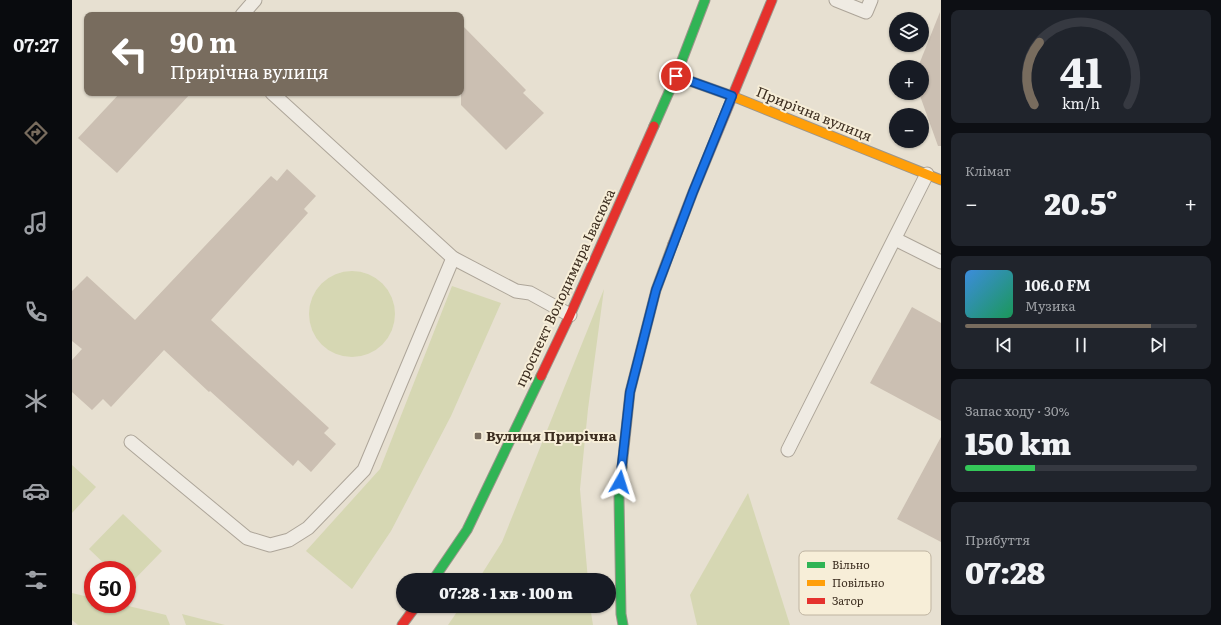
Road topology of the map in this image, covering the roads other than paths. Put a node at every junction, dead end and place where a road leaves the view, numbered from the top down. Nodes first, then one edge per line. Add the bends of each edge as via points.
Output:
1 (255, 0) edge
2 (705, 0) edge
3 (772, 0) edge
4 (836, 0) edge
5 (871, 0) edge
6 (245, 12) edge
7 (676, 76) junction
8 (275, 96) edge
9 (732, 96) junction
10 (927, 174) junction
11 (941, 180) edge
12 (895, 239) junction
13 (453, 258) junction
14 (941, 262) edge
15 (570, 315) junction
16 (131, 442) dead end
17 (788, 450) dead end
18 (438, 573) edge
19 (411, 613) edge
20 (402, 625) edge
21 (623, 625) edge

1 - 6 lane
2 - 7 main road, проспект Володимира Івасюка
3 - 9 main road
4 - 5 lane via 866,12
7 - 9 main road, Прирічна вулиця
7 - 15 main road, проспект Володимира Івасюка
8 - 13 lane
9 - 10 main road, Прирічна вулиця
9 - 21 main road via 656,290 630,392 619,497
10 - 11 main road, Прирічна вулиця
10 - 12 lane
12 - 14 lane
12 - 17 lane
13 - 15 lane via 516,291 530,293
13 - 16 lane via 364,470 308,528 289,540 270,545 247,538
15 - 18 main road, проспект Володимира Івасюка via 467,530
19 - 20 main road

